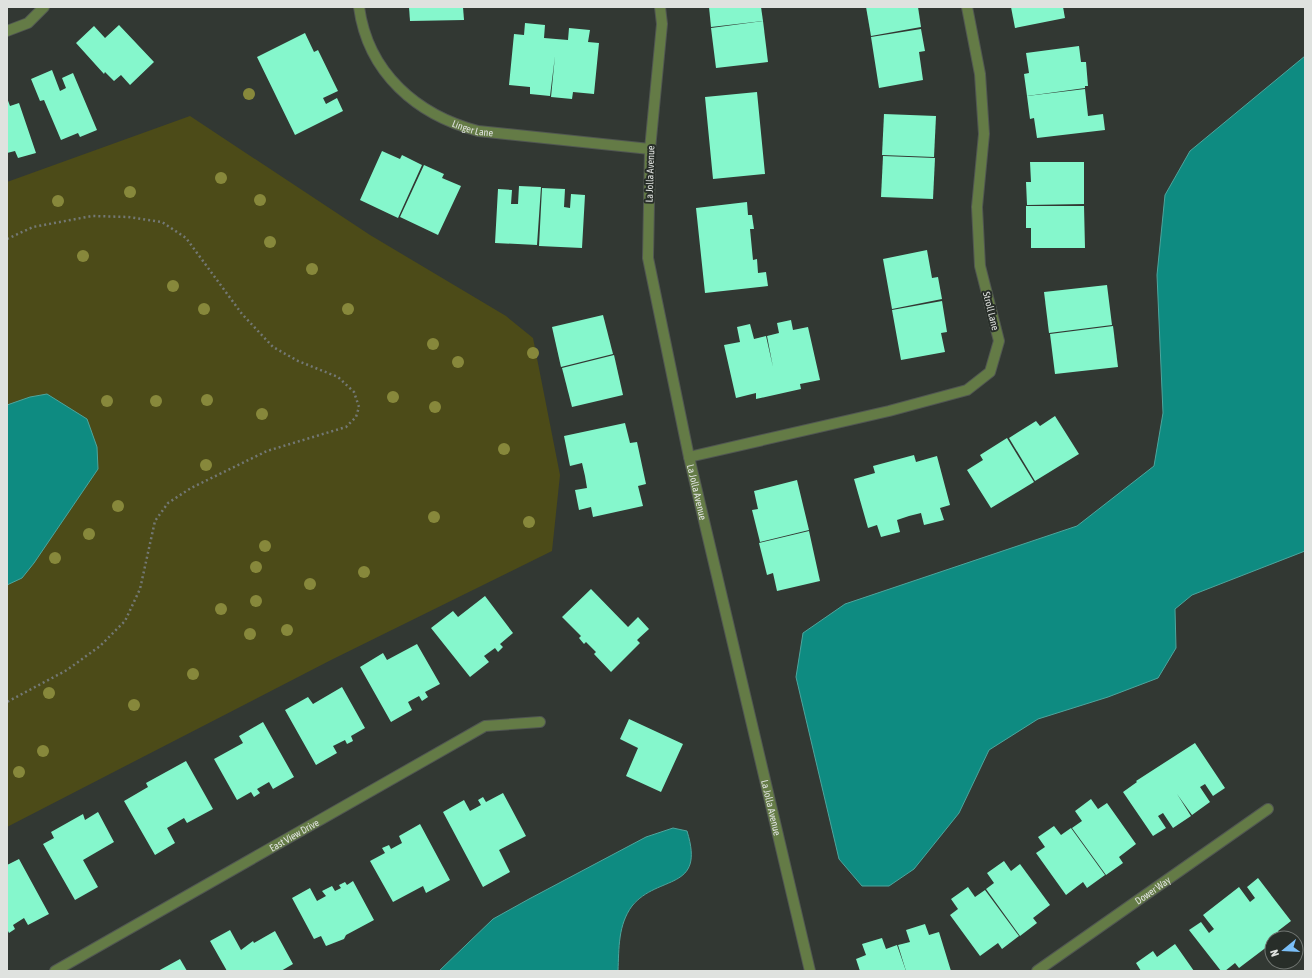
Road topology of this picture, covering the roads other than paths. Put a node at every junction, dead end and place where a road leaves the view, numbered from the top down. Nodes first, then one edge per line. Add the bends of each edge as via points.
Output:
1 (44, 7) edge
2 (359, 7) edge
3 (660, 7) edge
4 (967, 7) edge
5 (7, 31) edge
6 (650, 149) junction
7 (689, 457) junction
8 (540, 722) dead end
9 (1268, 809) dead end
10 (55, 971) edge
11 (810, 971) edge
12 (1037, 971) edge

1 - 5 street via 28,24
2 - 6 street, Linger Lane via 365,35 382,67 408,97 438,117 478,131
3 - 6 street, La Jolla Avenue via 662,24
4 - 7 street, Stroll Lane via 980,74 984,134 977,207 980,266 999,341 990,372 967,390 889,411
6 - 7 street, La Jolla Avenue via 648,258
7 - 11 street, La Jolla Avenue
8 - 10 street, East View Drive via 485,726
9 - 12 street, Dower Way

